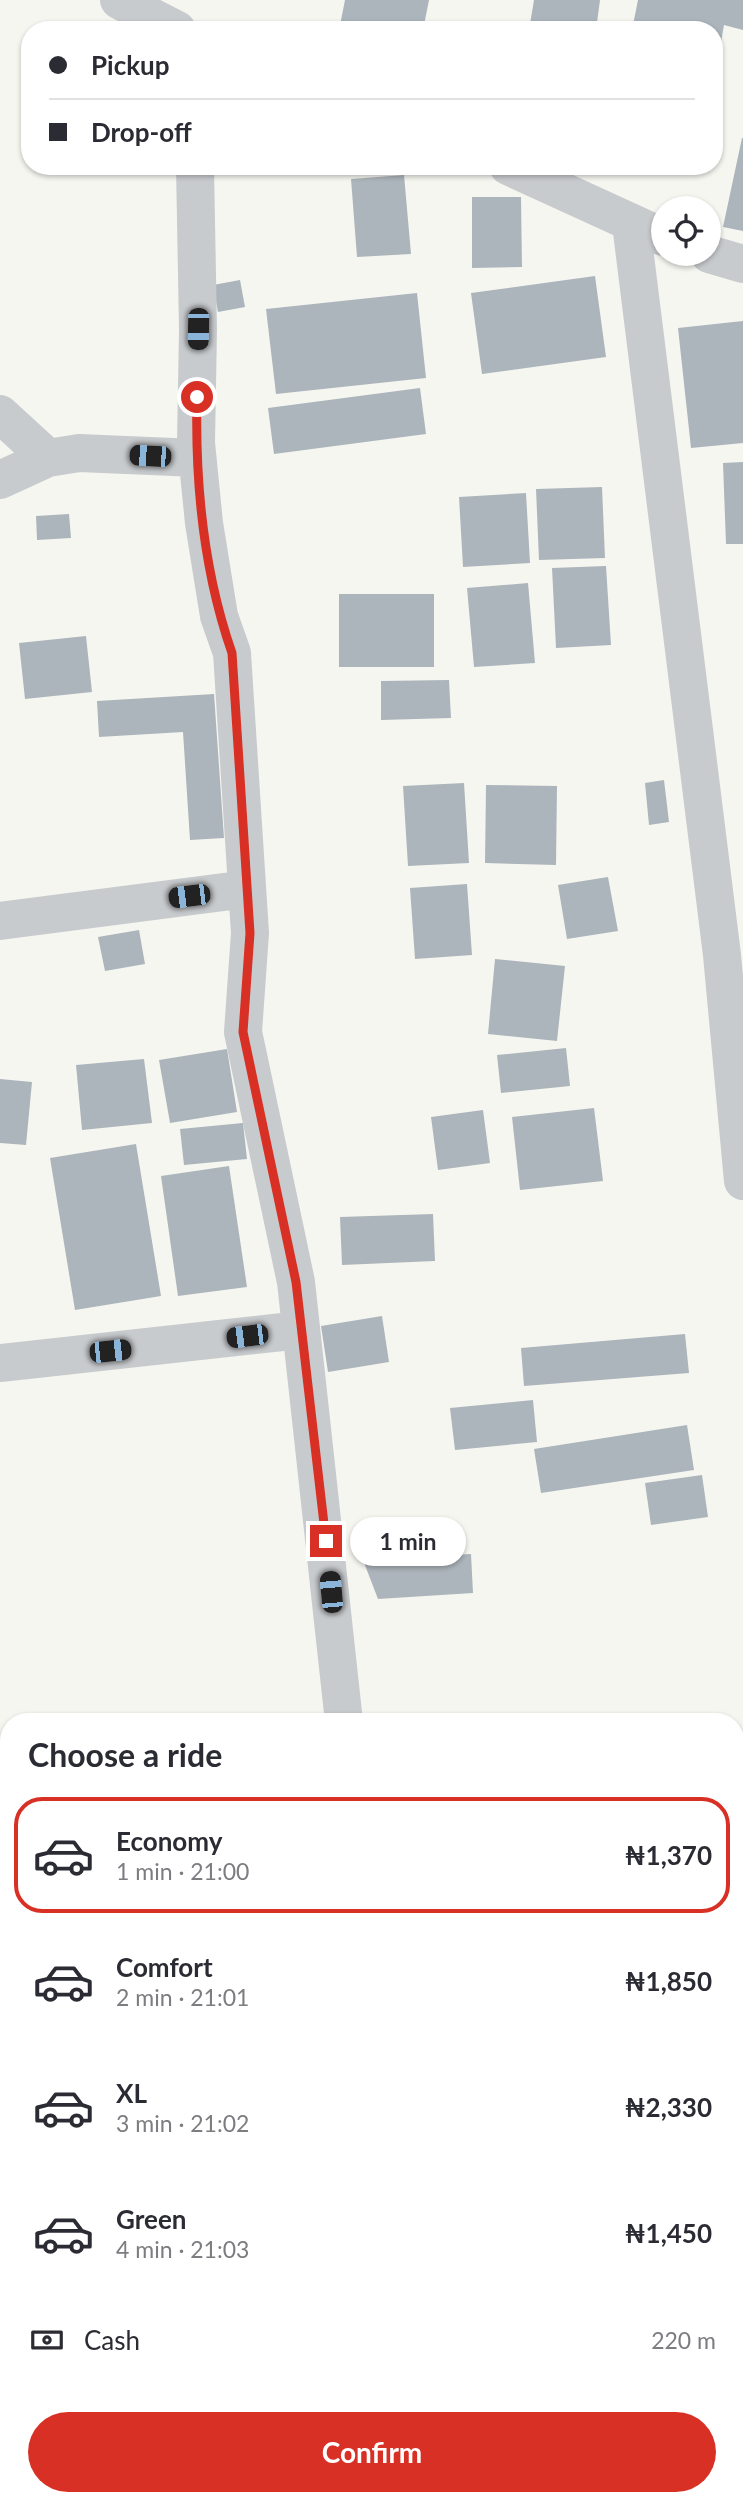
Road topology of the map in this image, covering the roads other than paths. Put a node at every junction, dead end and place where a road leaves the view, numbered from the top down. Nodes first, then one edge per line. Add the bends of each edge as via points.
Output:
1 (119, 0) edge
2 (160, 21) edge
3 (195, 175) edge
4 (527, 175) edge
5 (647, 231) edge
6 (721, 258) edge
7 (743, 264) edge
8 (0, 414) edge
9 (48, 458) junction
10 (197, 458) junction
11 (0, 480) edge
12 (247, 889) junction
13 (0, 920) edge
14 (743, 1181) edge
15 (302, 1330) junction
16 (0, 1363) edge
17 (343, 1713) edge

1 - 2 street
3 - 10 street
4 - 5 street
5 - 14 street
6 - 7 street
8 - 9 street
9 - 10 street via 79,453
9 - 11 street
10 - 12 street via 219,616 232,653
12 - 13 street
12 - 15 street via 250,933 243,1032
15 - 16 street
15 - 17 street

